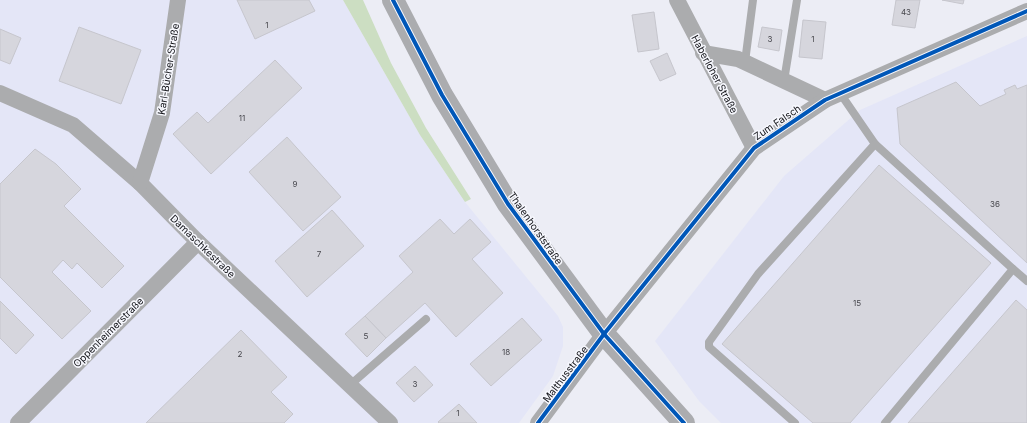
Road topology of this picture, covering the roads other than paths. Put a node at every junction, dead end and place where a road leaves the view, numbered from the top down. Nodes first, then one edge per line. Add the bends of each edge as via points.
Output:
1 (178, 0) edge
2 (393, 0) edge
3 (677, 0) edge
4 (753, 0) edge
5 (797, 0) edge
6 (1027, 11) edge
7 (703, 53) junction
8 (745, 62) junction
9 (784, 81) junction
10 (0, 93) edge
11 (840, 93) junction
12 (825, 100) junction
13 (875, 144) junction
14 (754, 148) junction
15 (140, 183) junction
16 (198, 242) junction
17 (1013, 270) junction
18 (1027, 281) edge
19 (426, 319) dead end
20 (604, 334) junction
21 (350, 385) junction
22 (18, 423) edge
23 (390, 423) edge
24 (538, 423) edge
25 (684, 423) edge
26 (795, 423) edge
27 (885, 423) edge

1 - 15 street, Karl-Bücher-Straße via 162,112
2 - 20 main road, Thalenhorststraße via 442,95 508,204
3 - 7 street, Haberloher Straße
4 - 8 lane
5 - 9 lane
6 - 11 street, Zum Falsch
7 - 8 street
7 - 14 street, Haberloher Straße
8 - 9 street
9 - 12 street
10 - 15 street, Damaschkestraße via 73,125
11 - 12 street, Zum Falsch
11 - 13 lane
12 - 14 street, Zum Falsch
13 - 17 lane
13 - 26 lane via 758,274 709,342 709,347 718,356
14 - 20 street, Zum Falsch
15 - 16 street, Damaschkestraße
16 - 21 street, Damaschkestraße
16 - 22 street, Oppenheimerstraße
17 - 18 lane
17 - 27 lane
19 - 21 lane
20 - 24 street, Malthusstraße
20 - 25 main road, Thalenhorststraße
21 - 23 street, Damaschkestraße

